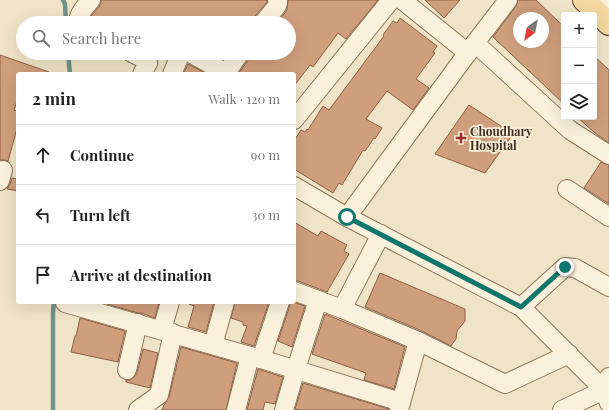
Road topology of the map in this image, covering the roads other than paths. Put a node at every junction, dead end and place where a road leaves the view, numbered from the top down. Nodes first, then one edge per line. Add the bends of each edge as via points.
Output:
1 (91, 0) edge
2 (277, 0) edge
3 (391, 0) edge
4 (402, 0) edge
5 (508, 0) edge
6 (584, 0) edge
7 (608, 6) edge
8 (78, 16) edge
9 (269, 16) edge
10 (472, 48) junction
11 (145, 60) edge
12 (178, 60) edge
13 (203, 60) edge
14 (235, 60) edge
15 (143, 72) edge
16 (173, 72) edge
17 (226, 72) edge
18 (226, 72) edge
19 (296, 118) edge
20 (609, 155) edge
21 (296, 187) edge
22 (567, 189) dead end
23 (347, 217) junction
24 (609, 217) edge
25 (381, 234) junction
26 (609, 287) edge
27 (296, 292) edge
28 (318, 300) junction
29 (74, 304) edge
30 (170, 304) edge
31 (224, 304) edge
32 (279, 304) edge
33 (103, 307) edge
34 (521, 307) junction
35 (342, 309) junction
36 (138, 323) junction
37 (168, 332) junction
38 (418, 341) junction
39 (213, 345) junction
40 (569, 354) junction
41 (256, 358) junction
42 (296, 369) junction
43 (127, 370) dead end
44 (607, 390) edge
45 (400, 406) edge
46 (138, 410) edge
47 (236, 410) edge
48 (284, 410) edge
49 (562, 410) edge

1 - 8 street
2 - 9 street via 277,6
3 - 19 street
4 - 10 street
5 - 10 street
6 - 7 main road
10 - 20 street via 570,130
10 - 23 street
11 - 15 street via 148,63
12 - 16 street
13 - 18 street
14 - 17 street
21 - 23 street
22 - 24 street
23 - 25 street
25 - 34 street
25 - 35 street
26 - 34 street via 574,268 565,267
27 - 28 street
28 - 35 street
28 - 42 street
29 - 33 street
30 - 37 street
31 - 39 street
32 - 41 street
33 - 36 street
34 - 40 street
35 - 38 street
36 - 37 street
36 - 43 street
37 - 39 street
37 - 46 street via 159,395
38 - 40 street via 505,384
38 - 45 street
39 - 41 street
40 - 44 street
41 - 42 street
41 - 47 street
42 - 45 street
42 - 48 street
44 - 49 street

